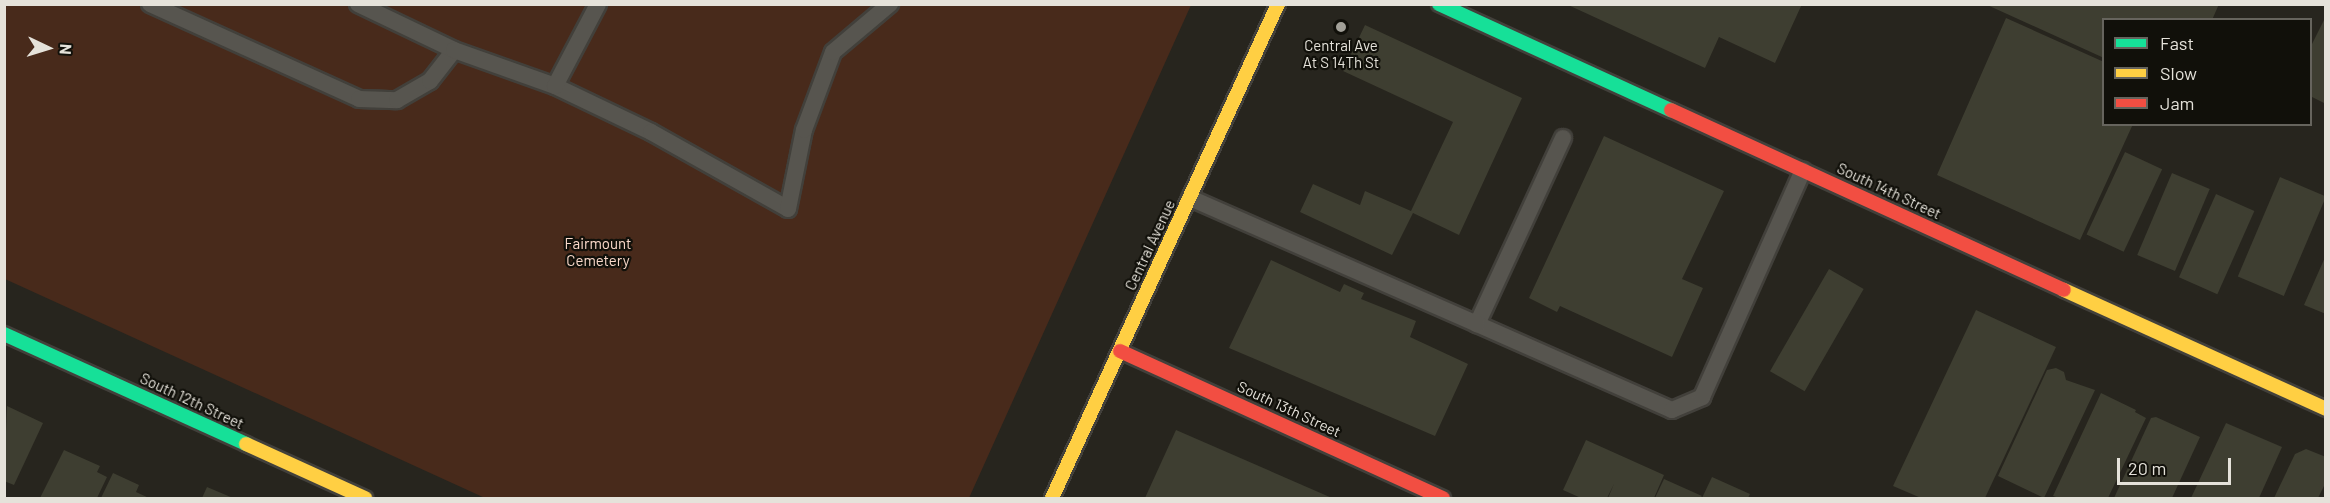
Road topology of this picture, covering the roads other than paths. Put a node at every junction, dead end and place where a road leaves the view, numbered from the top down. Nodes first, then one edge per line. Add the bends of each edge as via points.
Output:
1 (150, 4) edge
2 (358, 4) edge
3 (597, 4) edge
4 (890, 4) edge
5 (1278, 4) edge
6 (1439, 4) edge
7 (454, 50) junction
8 (555, 86) junction
9 (1563, 138) dead end
10 (1803, 170) junction
11 (1190, 198) junction
12 (1477, 324) junction
13 (4, 334) edge
14 (1120, 351) junction
15 (2325, 409) edge
16 (365, 498) edge
17 (1052, 498) edge
18 (1443, 498) edge

1 - 7 lane via 359,99 396,100 430,81
2 - 7 lane
3 - 8 lane
4 - 8 lane via 833,52 804,130 788,209 651,132
5 - 11 street, Central Avenue
6 - 10 street, South 14th Street
7 - 8 lane
9 - 12 lane
10 - 12 lane via 1702,398 1672,410
10 - 15 street, South 14th Street
11 - 12 lane
11 - 14 street, Central Avenue
13 - 16 street, South 12th Street
14 - 17 street, Central Avenue
14 - 18 street, South 13th Street

